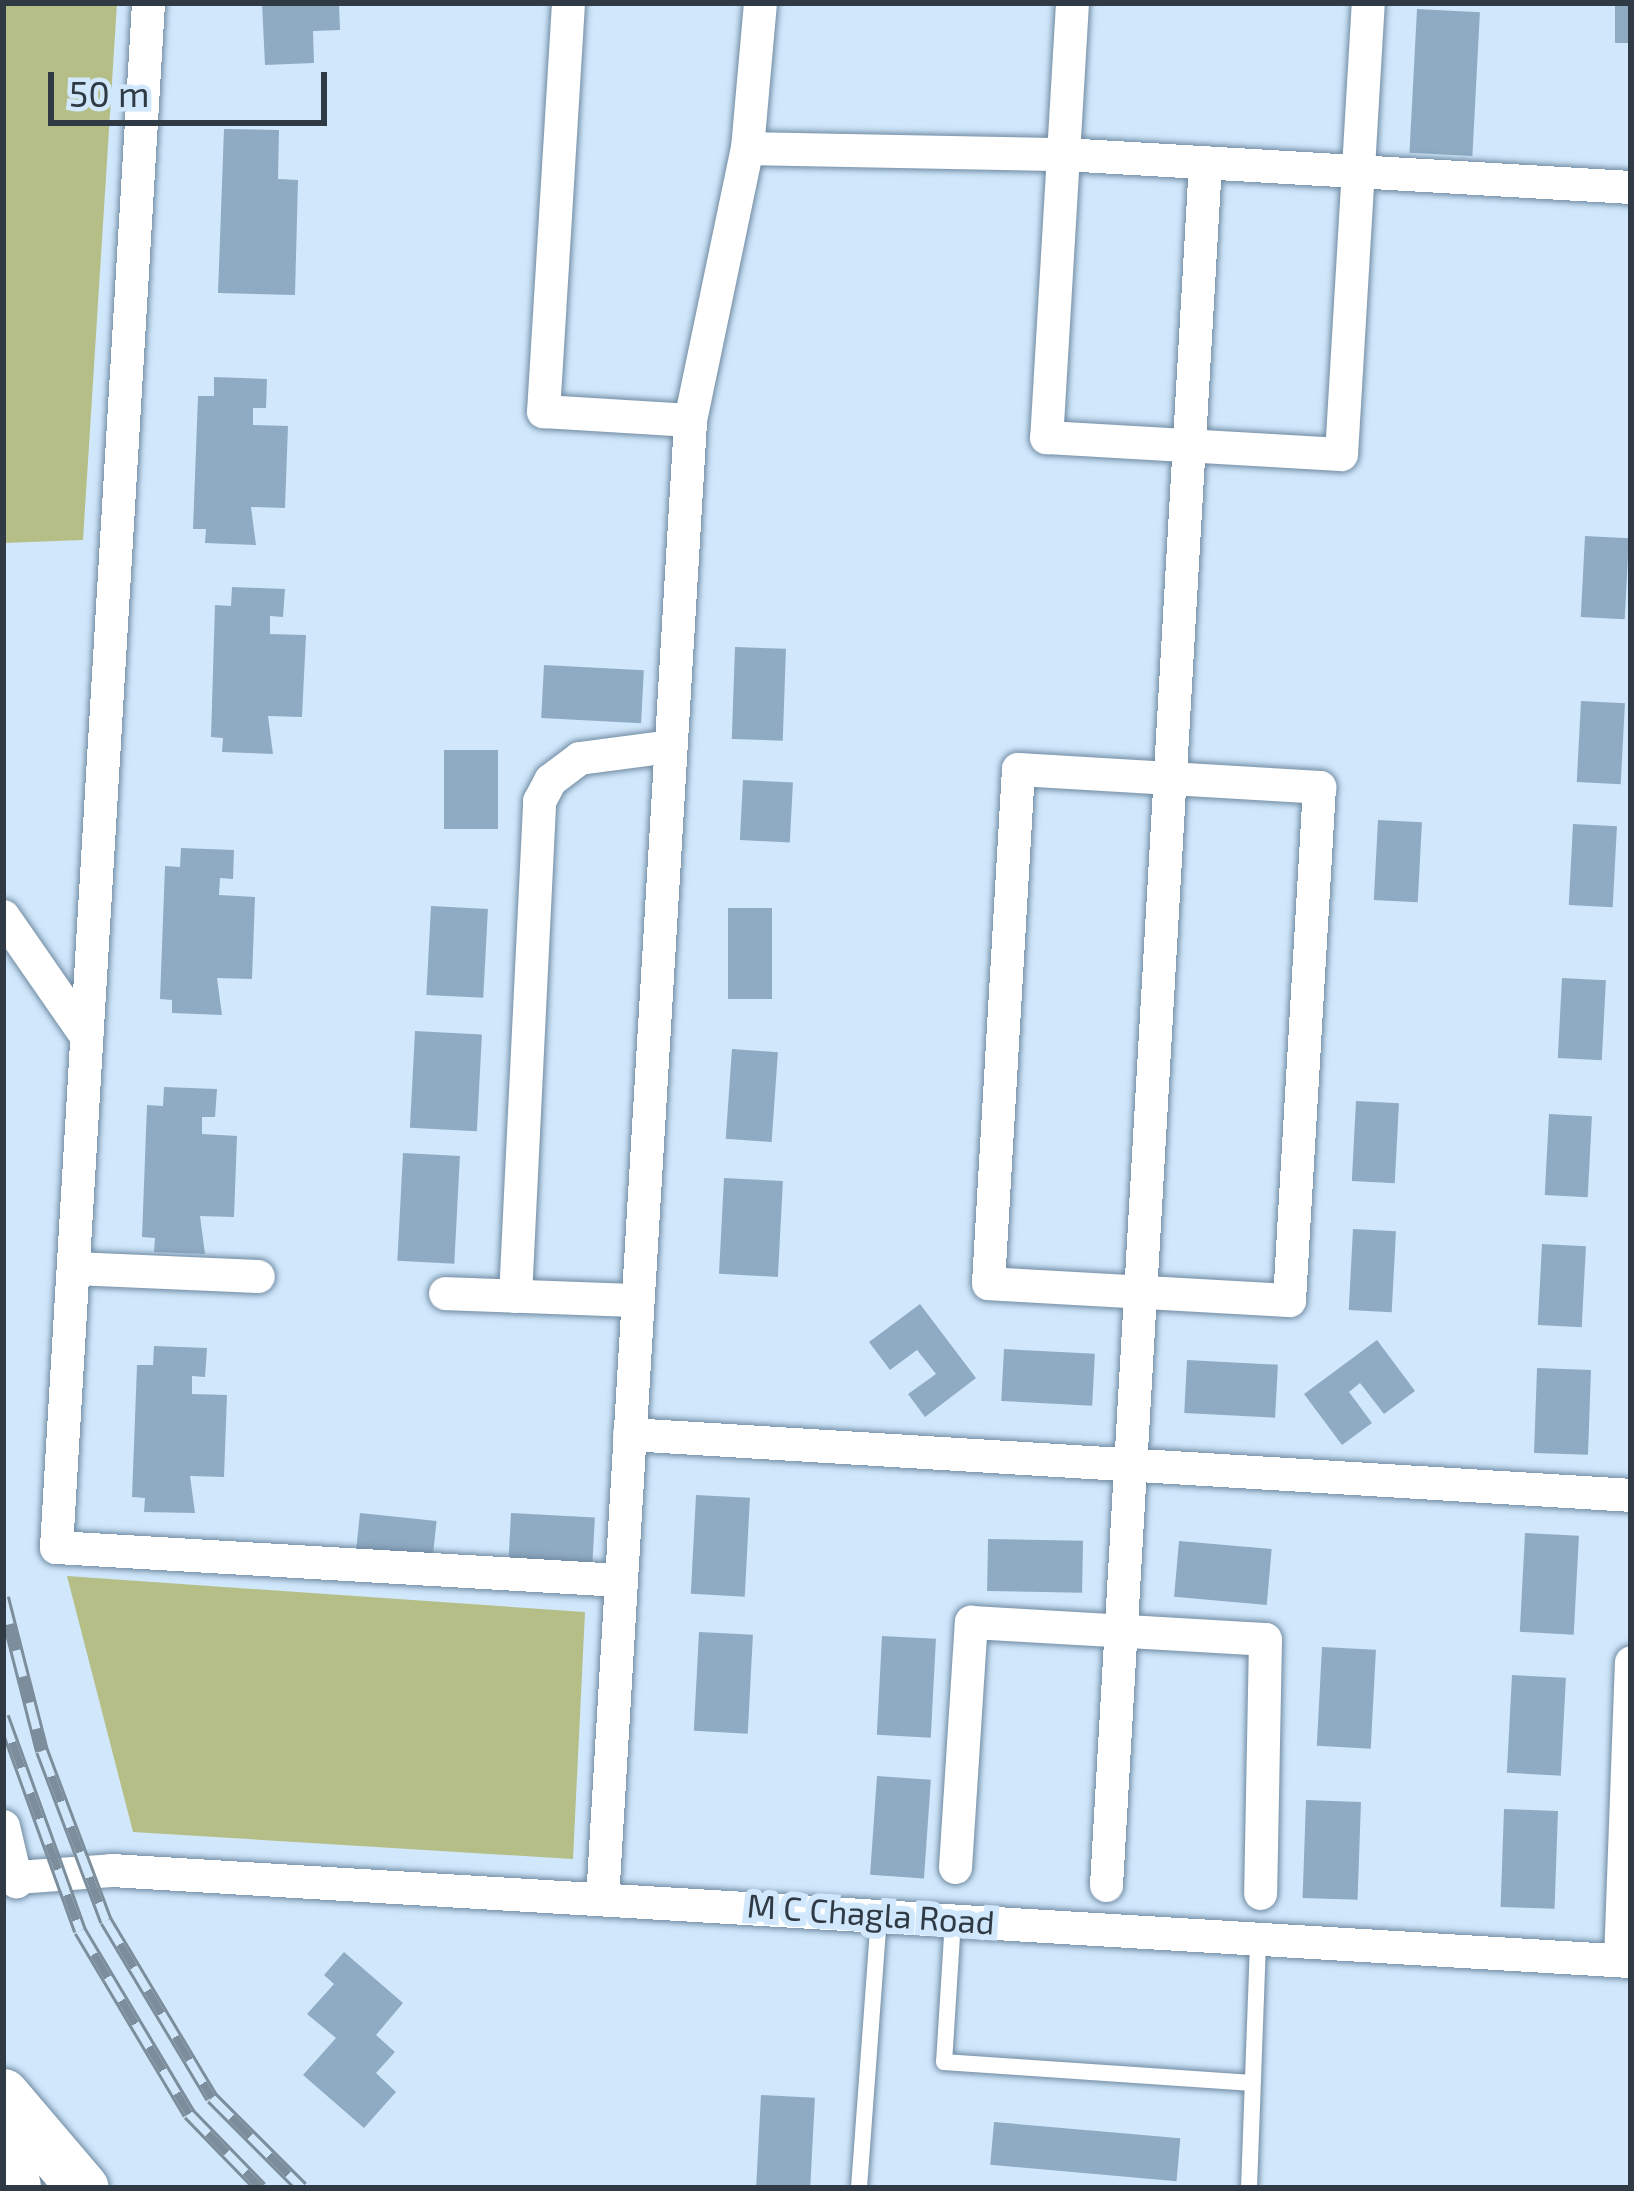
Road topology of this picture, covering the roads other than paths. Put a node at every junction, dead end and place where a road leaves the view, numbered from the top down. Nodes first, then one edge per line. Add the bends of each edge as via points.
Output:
1 (148, 3) edge
2 (568, 3) edge
3 (760, 3) edge
4 (1072, 3) edge
5 (1368, 3) edge
6 (747, 148) junction
7 (1063, 154) junction
8 (1205, 163) junction
9 (1358, 171) junction
10 (1631, 187) edge
11 (690, 420) junction
12 (1189, 445) junction
13 (670, 746) junction
14 (1168, 778) junction
15 (3, 916) edge
16 (86, 1036) junction
17 (73, 1268) junction
18 (258, 1276) dead end
19 (1138, 1291) junction
20 (445, 1293) dead end
21 (515, 1296) junction
22 (637, 1300) junction
23 (629, 1434) junction
24 (1128, 1463) junction
25 (1631, 1495) edge
26 (620, 1580) junction
27 (1118, 1631) junction
28 (1631, 1663) edge
29 (3, 1826) edge
30 (956, 1867) dead end
31 (7, 1883) edge
32 (1106, 1885) dead end
33 (1259, 1893) dead end
34 (602, 1899) junction
35 (879, 1912) junction
36 (953, 1920) junction
37 (1258, 1938) junction
38 (1626, 1961) edge
39 (1252, 2084) junction
40 (3, 2094) edge
41 (3, 2153) edge
42 (10, 2188) edge
43 (83, 2188) edge
44 (859, 2188) edge
45 (1249, 2188) edge

1 - 16 street
2 - 11 street via 543,411
3 - 6 street
4 - 7 street
5 - 9 street
6 - 7 street
6 - 11 street
7 - 8 street
7 - 12 street via 1046,436
8 - 9 street
8 - 12 street
9 - 10 street
9 - 12 street via 1341,454
11 - 13 street
12 - 14 street
13 - 21 street via 579,758 550,780 539,801
13 - 22 street
14 - 19 street
14 - 19 street via 1018,769 988,1282
14 - 19 street via 1319,787 1299,1137 1289,1300
15 - 16 street
16 - 17 street
17 - 18 street
17 - 26 street via 56,1547
19 - 24 street
20 - 21 street
21 - 22 street
22 - 23 street
23 - 24 street
23 - 26 street
24 - 25 street
24 - 27 street
26 - 34 street
27 - 30 street via 971,1622
27 - 32 street
27 - 33 street via 1265,1640
28 - 38 street
29 - 31 street
31 - 34 street, M C Chagla Road via 111,1870
34 - 35 street, M C Chagla Road
35 - 36 street, M C Chagla Road
35 - 44 lane
36 - 37 street, M C Chagla Road
36 - 39 lane via 944,2062
37 - 38 street, M C Chagla Road
37 - 39 lane
39 - 45 lane
40 - 43 main road
41 - 42 highway

